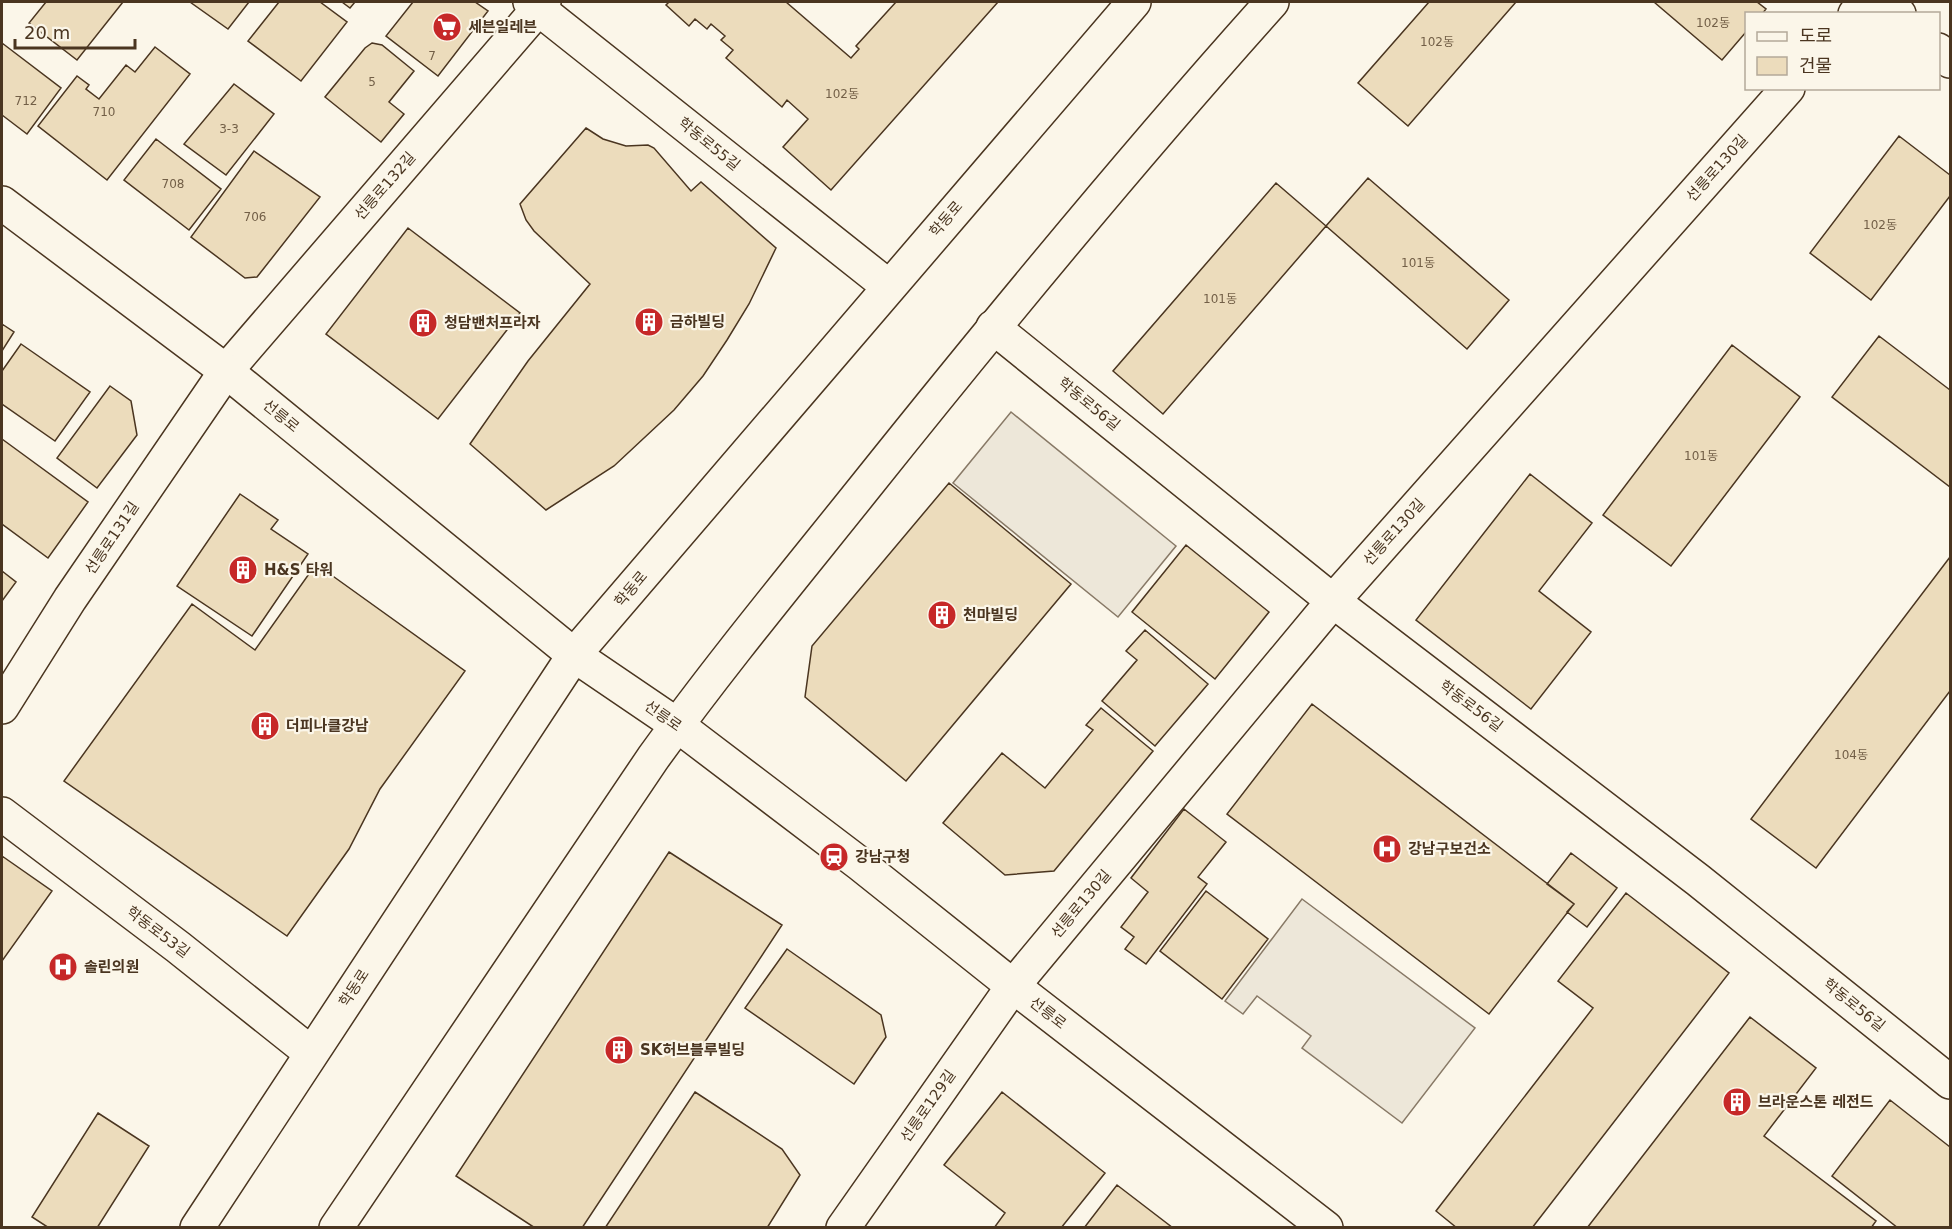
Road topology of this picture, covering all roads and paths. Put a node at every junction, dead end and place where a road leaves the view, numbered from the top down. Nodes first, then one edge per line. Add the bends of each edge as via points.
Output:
1 (1134, 2) edge
2 (1272, 2) edge
3 (538, 4) edge
4 (1786, 90) edge
5 (2, 202) edge
6 (888, 286) junction
7 (993, 327) junction
8 (226, 371) junction
9 (1333, 601) junction
10 (573, 655) junction
11 (2, 707) edge
12 (677, 725) junction
13 (2, 814) edge
14 (1013, 986) junction
15 (311, 1053) junction
16 (1950, 1082) edge
17 (197, 1227) edge
18 (336, 1227) edge
19 (843, 1227) edge
20 (1326, 1227) edge

1 - 6 main road, 학동로
2 - 7 main road
3 - 6 main road, 학동로55길
3 - 8 main road, 선릉로132길
4 - 9 main road, 선릉로130길
5 - 8 main road, 선릉로
6 - 10 main road, 학동로
7 - 9 main road, 학동로56길
7 - 12 main road
8 - 10 main road, 선릉로
8 - 11 main road, 선릉로131길 via 70,599
9 - 14 main road, 선릉로130길
9 - 16 main road, 학동로56길 via 1698,880
10 - 12 main road, 선릉로
10 - 15 main road, 학동로
12 - 14 main road, 선릉로
12 - 18 main road
13 - 15 main road, 학동로53길
14 - 19 main road, 선릉로129길
14 - 20 main road, 선릉로
15 - 17 main road, 학동로

